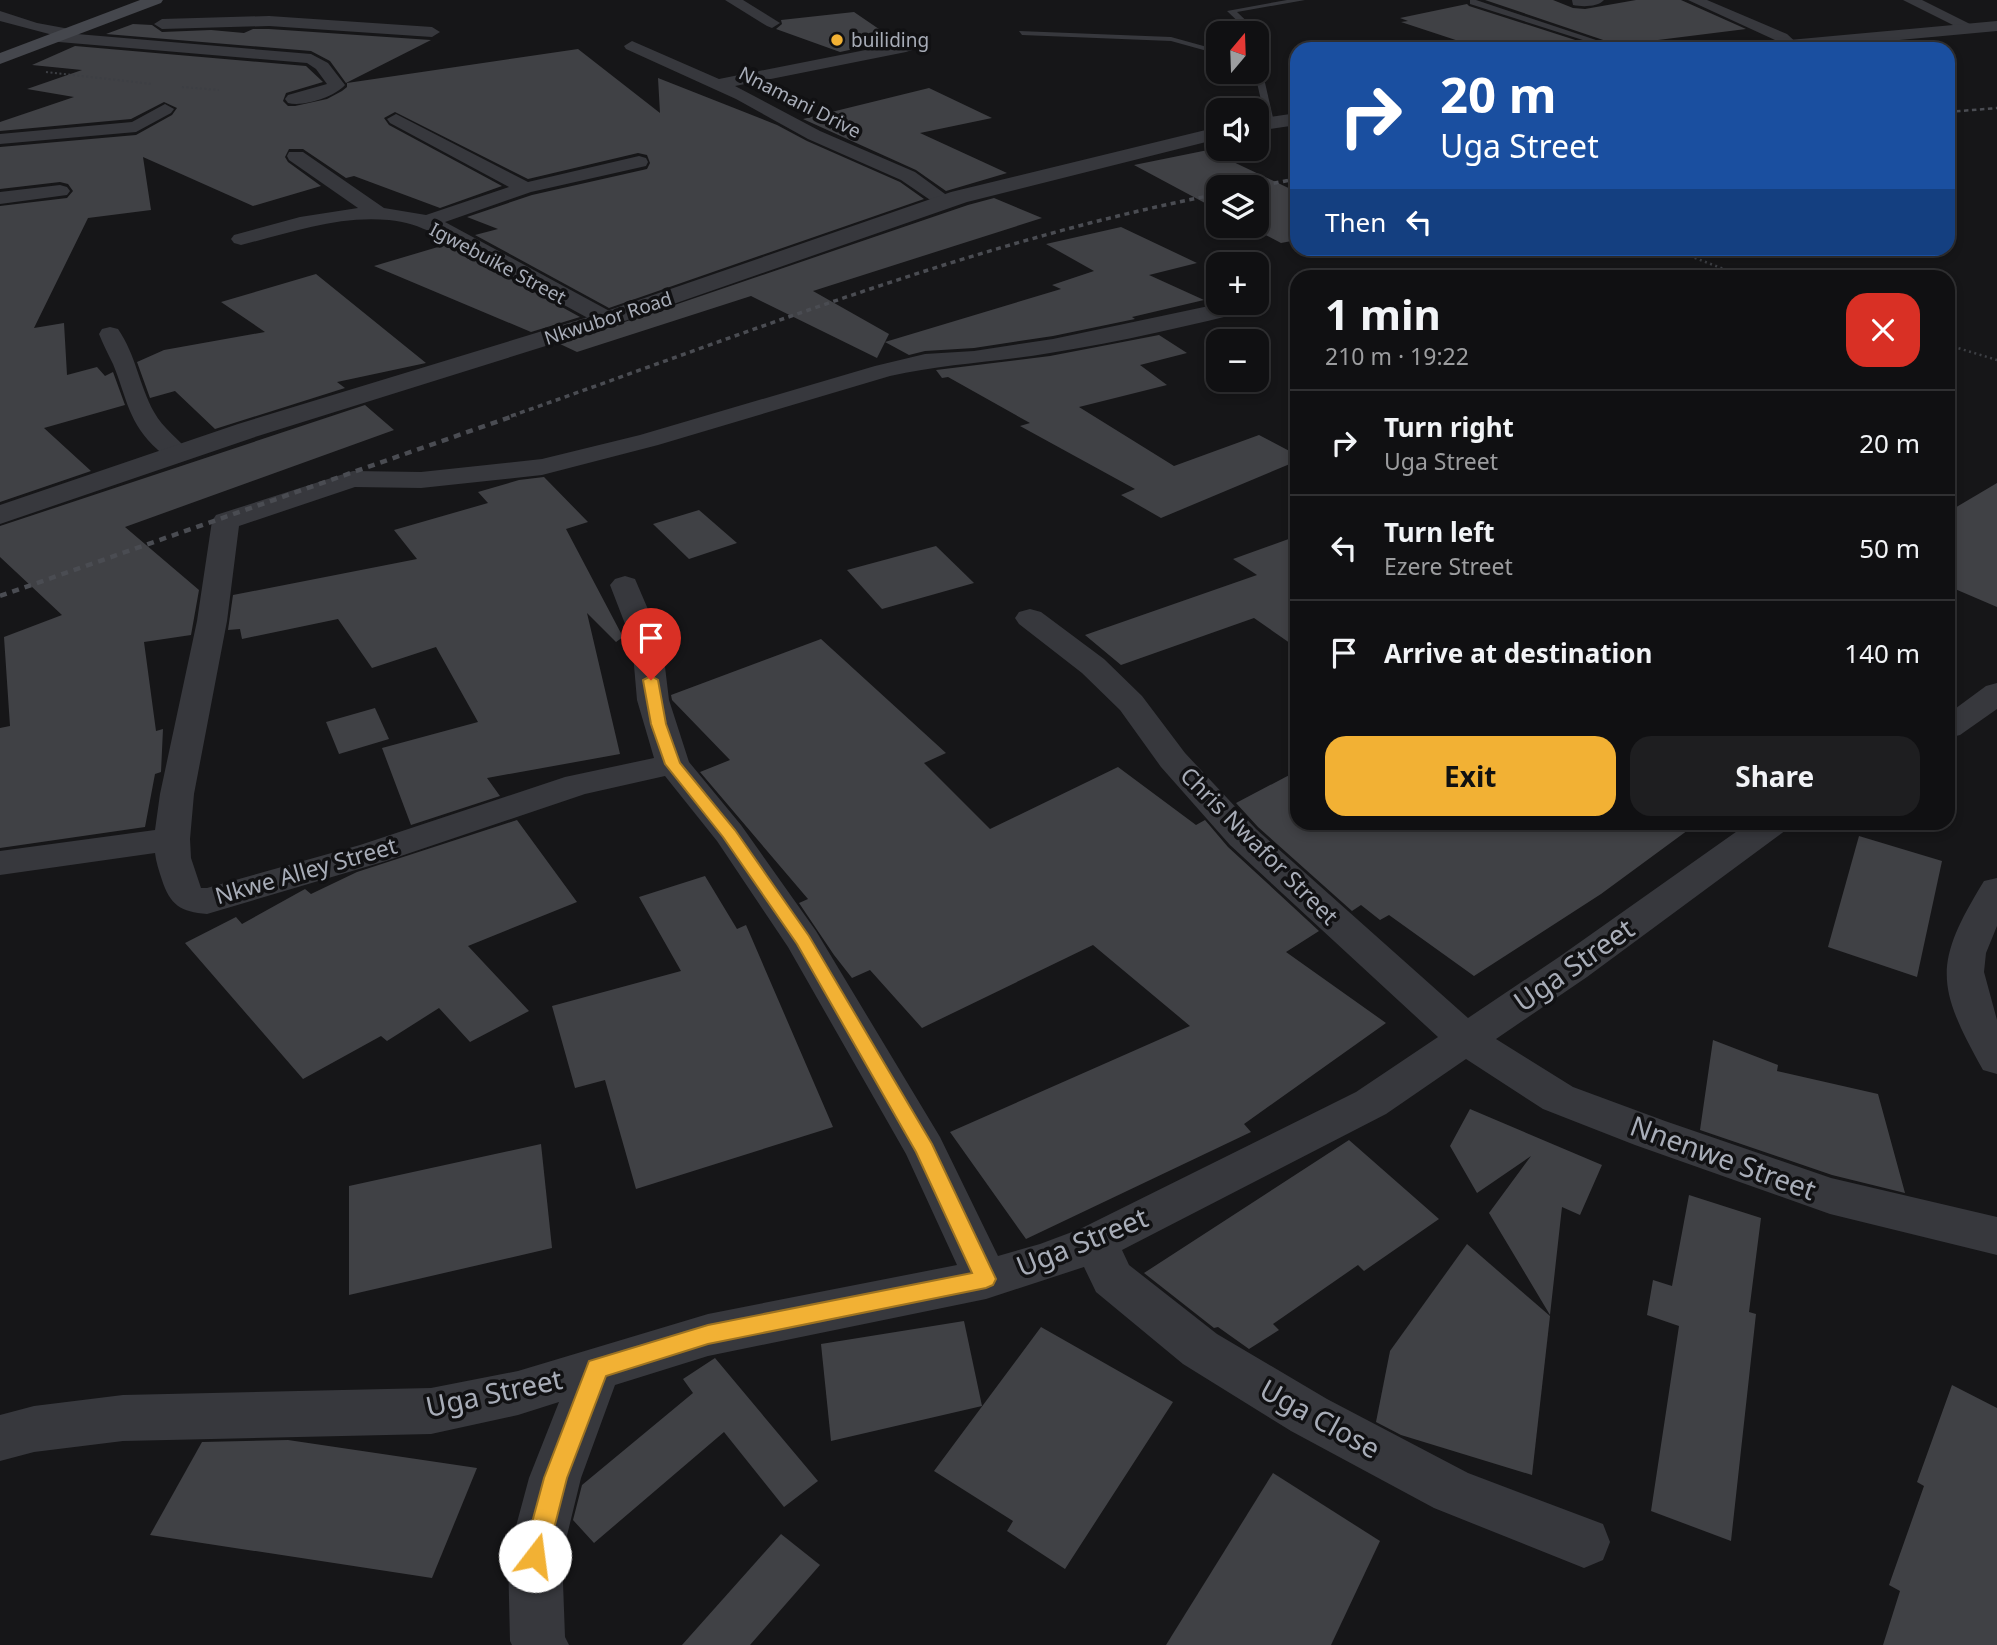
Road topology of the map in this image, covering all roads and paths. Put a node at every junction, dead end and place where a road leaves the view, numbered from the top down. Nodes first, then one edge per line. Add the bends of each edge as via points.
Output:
1 (155, 0) edge
2 (732, 0) edge
3 (1301, 0) edge
4 (1597, 0) edge
5 (1695, 0) edge
6 (1910, 0) edge
7 (1473, 2) dead end
8 (1578, 2) edge
9 (370, 10) dead end
10 (0, 16) edge
11 (106, 19) junction
12 (1241, 21) edge
13 (772, 23) dead end
14 (332, 24) junction
15 (1997, 26) edge
16 (1970, 28) junction
17 (432, 32) dead end
18 (1022, 33) dead end
19 (64, 35) junction
20 (1597, 42) edge
21 (1788, 42) edge
22 (1832, 42) edge
23 (632, 46) dead end
24 (906, 47) dead end
25 (1206, 48) edge
26 (0, 59) edge
27 (39, 71) dead end
28 (718, 84) junction
29 (161, 85) dead end
30 (173, 86) dead end
31 (219, 90) dead end
32 (293, 99) dead end
33 (165, 109) dead end
34 (1290, 119) edge
35 (396, 120) dead end
36 (1269, 123) edge
37 (1206, 136) edge
38 (0, 139) edge
39 (296, 156) dead end
40 (639, 162) dead end
41 (525, 188) junction
42 (60, 191) dead end
43 (0, 198) edge
44 (946, 202) junction
45 (378, 213) junction
46 (424, 223) junction
47 (241, 239) dead end
48 (1690, 256) edge
49 (1726, 270) edge
50 (1206, 313) edge
51 (607, 320) junction
52 (110, 334) dead end
53 (1955, 347) edge
54 (1997, 360) edge
55 (177, 454) junction
56 (0, 515) edge
57 (625, 585) dead end
58 (1030, 618) dead end
59 (1997, 693) edge
60 (1955, 724) edge
61 (673, 764) junction
62 (1754, 830) edge
63 (172, 839) junction
64 (0, 863) edge
65 (1997, 890) edge
66 (1466, 1039) junction
67 (1997, 1059) edge
68 (1997, 1236) edge
69 (1096, 1242) junction
70 (986, 1279) junction
71 (597, 1368) junction
72 (0, 1438) edge
73 (1584, 1542) dead end
74 (541, 1645) edge

1 - 11 main road
2 - 13 street
3 - 12 lane via 1231,11
4 - 8 street
5 - 21 street
6 - 16 street
7 - 20 lane
9 - 14 street
10 - 19 street
11 - 14 street
11 - 19 main road
14 - 17 street
15 - 16 street
16 - 22 street
18 - 25 lane via 1171,39
19 - 26 main road
19 - 32 street via 311,60 337,85
23 - 28 street, Nnamani Drive
24 - 28 street
27 - 29 path
28 - 44 street, Nnamani Drive via 814,135 908,176
30 - 31 path
33 - 38 street via 136,127
34 - 36 street
35 - 41 street
37 - 44 street, Nkwubor Road
39 - 45 street
40 - 41 street
41 - 46 street
42 - 43 street
44 - 51 street, Nkwubor Road
45 - 46 street, Igwebuike Street
45 - 47 street, Igwebuike Street via 303,222
46 - 51 street, Igwebuike Street via 461,238
48 - 49 path
50 - 63 street, Nkwe Alley Street via 1053,346 925,361 542,467 421,480 353,479 226,521
51 - 55 street, Nkwubor Road
52 - 55 street via 139,408 152,431
53 - 54 path
55 - 56 street, Nkwubor Road
57 - 61 street via 646,642 653,700
58 - 66 street, Chris Nwafor Street via 1093,666 1131,703 1173,761 1243,837
59 - 60 street
61 - 63 street, Nkwe Alley Street via 577,785 373,853 207,901 185,895
61 - 70 street via 729,833 803,940 925,1149
62 - 66 street, Uga Street via 1573,967
63 - 64 street
65 - 67 street via 1965,961 1979,1027
66 - 68 street, Nnenwe Street via 1558,1098 1650,1133 1830,1196
66 - 69 street, Uga Street via 1371,1103
69 - 70 street, Uga Street
69 - 73 street, Uga Close via 1112,1278 1200,1349 1309,1415 1452,1491
70 - 71 street, Uga Street via 708,1335
71 - 72 street, Uga Street via 517,1393 431,1411 123,1418
71 - 74 street via 555,1478 535,1556

